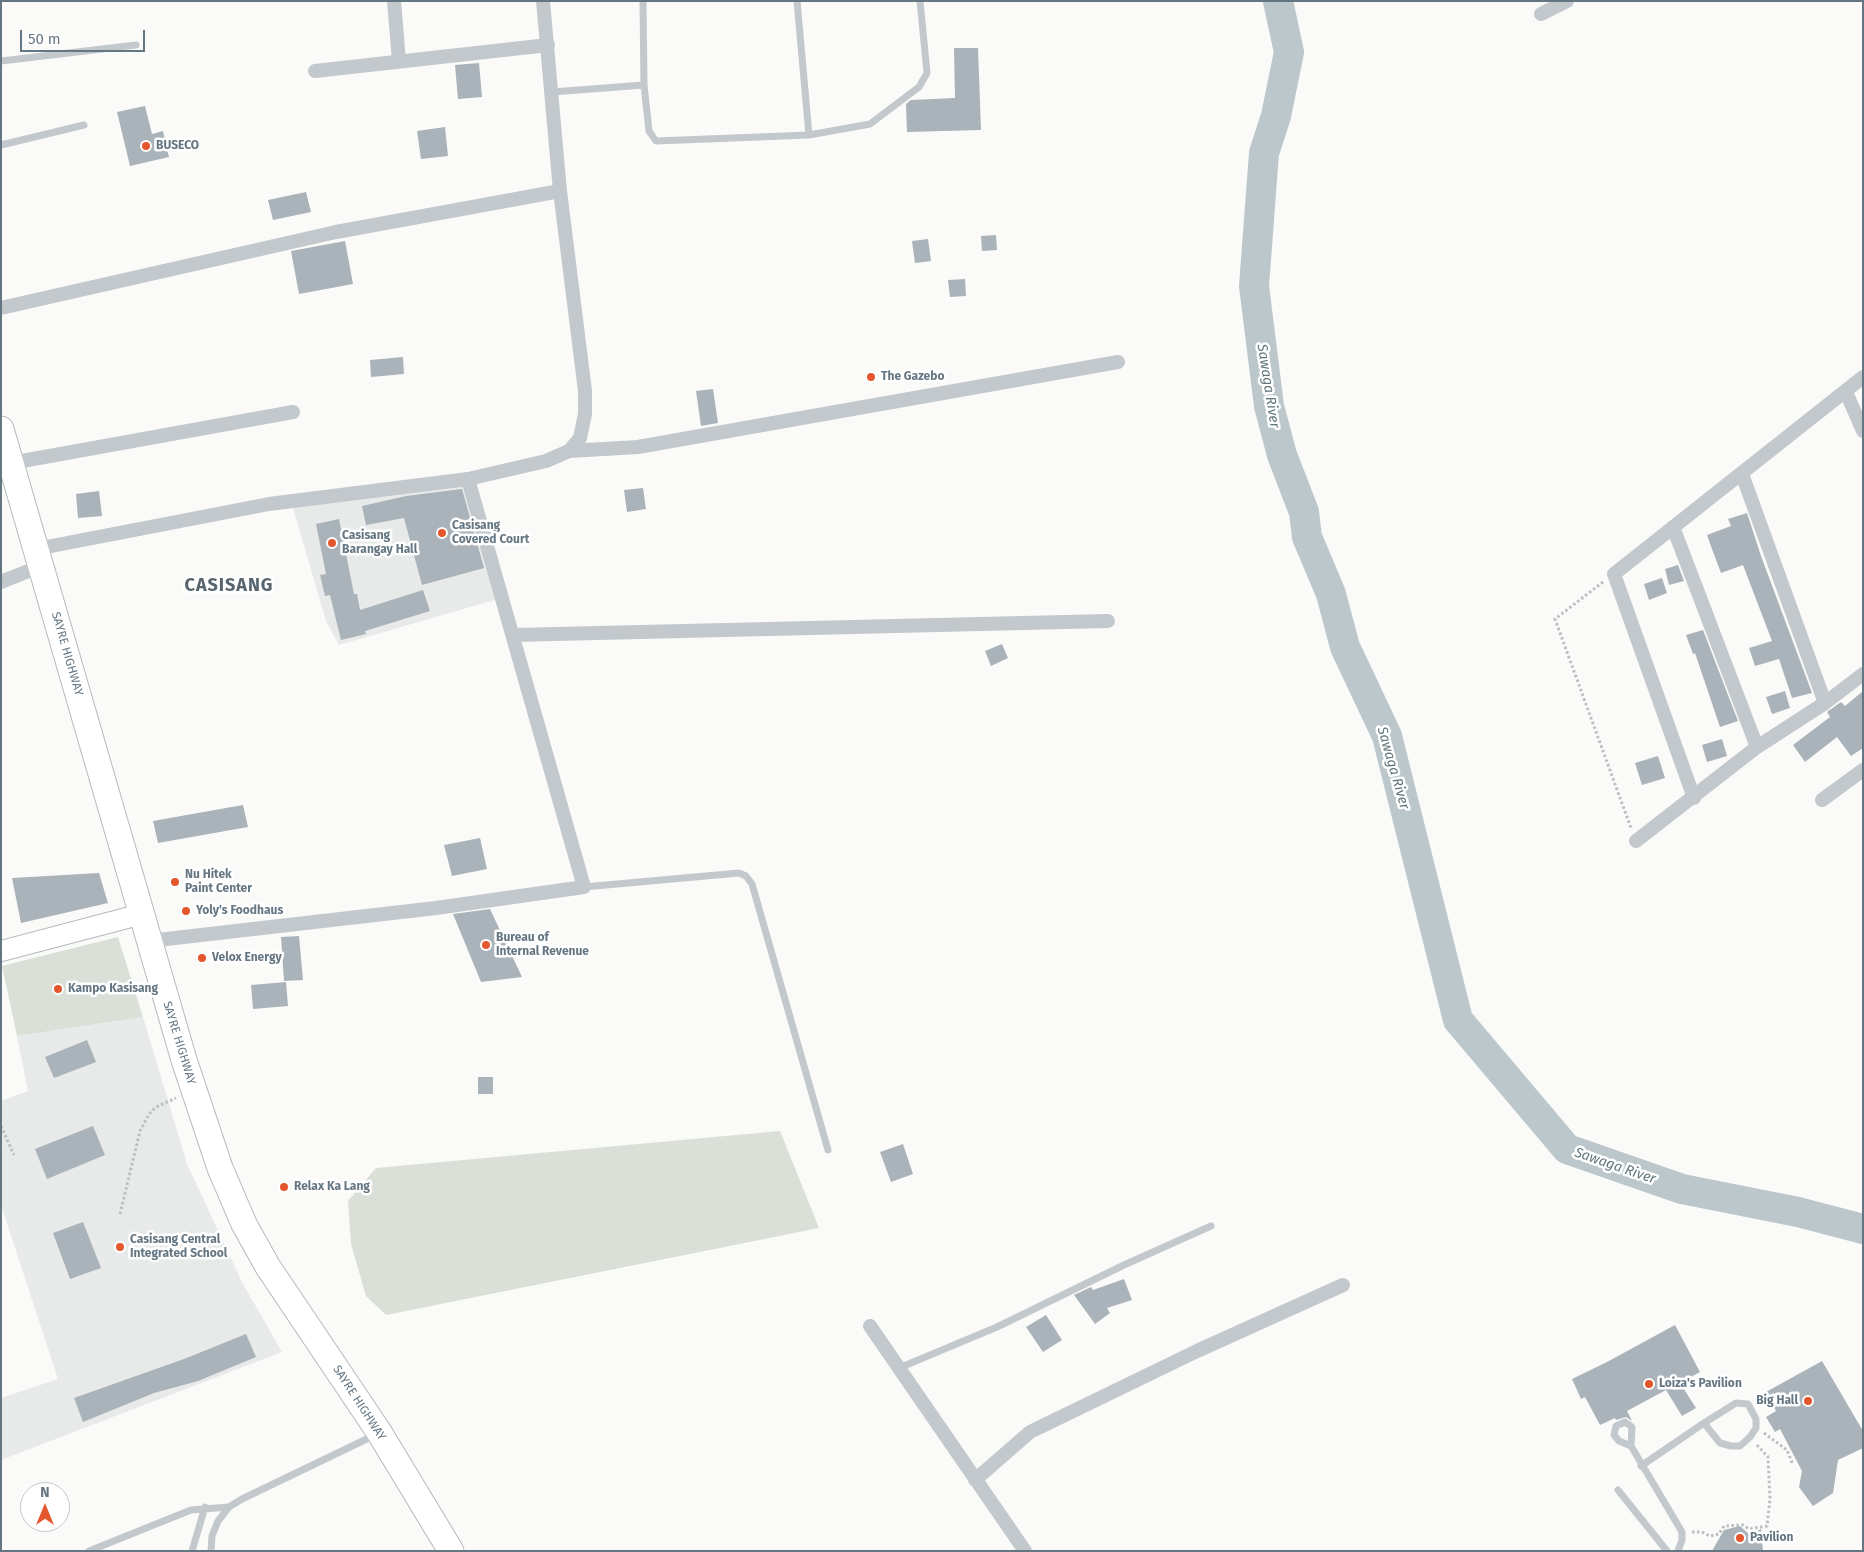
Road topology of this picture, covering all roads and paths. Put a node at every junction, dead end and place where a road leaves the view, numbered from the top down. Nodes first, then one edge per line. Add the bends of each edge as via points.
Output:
1 (394, 1) edge
2 (543, 1) edge
3 (644, 1) edge
4 (797, 1) edge
5 (920, 1) edge
6 (1567, 1) edge
7 (1541, 14) dead end
8 (136, 45) dead end
9 (548, 45) junction
10 (1, 61) edge
11 (399, 61) junction
12 (315, 70) dead end
13 (644, 85) junction
14 (552, 92) junction
15 (84, 124) dead end
16 (809, 135) junction
17 (1, 145) edge
18 (560, 191) junction
19 (1, 308) edge
20 (1118, 362) dead end
21 (1863, 377) edge
22 (1846, 392) junction
23 (293, 412) dead end
24 (1, 429) edge
25 (1863, 431) edge
26 (569, 452) junction
27 (11, 463) junction
28 (1742, 474) junction
29 (468, 480) junction
30 (1673, 527) junction
31 (38, 558) junction
32 (1614, 574) junction
33 (1, 582) edge
34 (1108, 621) dead end
35 (512, 635) junction
36 (1863, 674) edge
37 (1825, 703) junction
38 (1757, 747) junction
39 (1863, 770) edge
40 (1694, 798) junction
41 (1822, 800) dead end
42 (1636, 840) joint
43 (584, 887) junction
44 (142, 914) junction
45 (150, 941) junction
46 (1, 951) edge
47 (194, 1092) junction
48 (1, 1126) edge
49 (828, 1150) dead end
50 (14, 1155) dead end
51 (120, 1214) dead end
52 (1211, 1226) dead end
53 (1342, 1285) dead end
54 (870, 1326) dead end
55 (898, 1368) junction
56 (1704, 1423) junction
57 (1756, 1428) junction
58 (380, 1432) junction
59 (1750, 1437) junction
60 (1631, 1446) dead end
61 (1793, 1465) dead end
62 (1641, 1466) junction
63 (975, 1480) junction
64 (1618, 1490) dead end
65 (205, 1507) junction
66 (229, 1508) junction
67 (1682, 1532) junction
68 (89, 1551) edge
69 (192, 1551) edge
70 (211, 1551) edge
71 (451, 1551) edge
72 (1025, 1551) edge
73 (1667, 1551) edge
74 (1678, 1551) edge

1 - 11 street
2 - 9 street
3 - 13 lane
4 - 16 lane
5 - 16 lane via 927,73 919,87 870,124
6 - 7 street
8 - 10 lane
9 - 11 street
9 - 14 street
11 - 12 street
13 - 14 lane
13 - 16 lane via 649,132 656,141
14 - 18 street
15 - 17 lane
18 - 19 street via 336,232
18 - 26 street via 585,391 580,438
20 - 26 street via 638,446
21 - 22 street
22 - 25 street
22 - 28 street
23 - 27 street
24 - 27 highway, SAYRE HIGHWAY
26 - 29 street via 546,461
27 - 31 highway, SAYRE HIGHWAY
28 - 30 street
28 - 37 street
29 - 31 street via 269,504
29 - 35 street
30 - 32 street
30 - 38 street
31 - 33 street
31 - 44 highway, SAYRE HIGHWAY
32 - 40 street
32 - 42 path via 1554,619
34 - 35 street
35 - 43 street
36 - 37 street
37 - 38 street
38 - 40 street
39 - 41 street
40 - 42 street
43 - 45 street via 436,908
43 - 49 lane via 739,873 746,876 752,884
44 - 45 highway, SAYRE HIGHWAY
44 - 46 street
45 - 47 highway, SAYRE HIGHWAY
47 - 51 path via 171,1100 149,1114 132,1155
47 - 58 highway, SAYRE HIGHWAY via 231,1193 263,1259
48 - 50 path
52 - 55 lane via 997,1327
53 - 63 street via 1030,1432
54 - 55 street
55 - 63 street
56 - 57 lane via 1742,1402 1752,1410
56 - 59 lane via 1720,1443 1740,1446
56 - 62 lane
57 - 59 lane
57 - 61 path via 1787,1450
58 - 66 lane
58 - 71 highway, SAYRE HIGHWAY
59 - 67 path via 1768,1457 1767,1526 1749,1529 1743,1525 1724,1526 1718,1534 1710,1536 1702,1532
60 - 62 lane
62 - 67 lane
63 - 72 street
64 - 73 lane
65 - 66 lane
65 - 68 lane
65 - 69 lane
66 - 70 lane via 218,1521
67 - 74 lane

